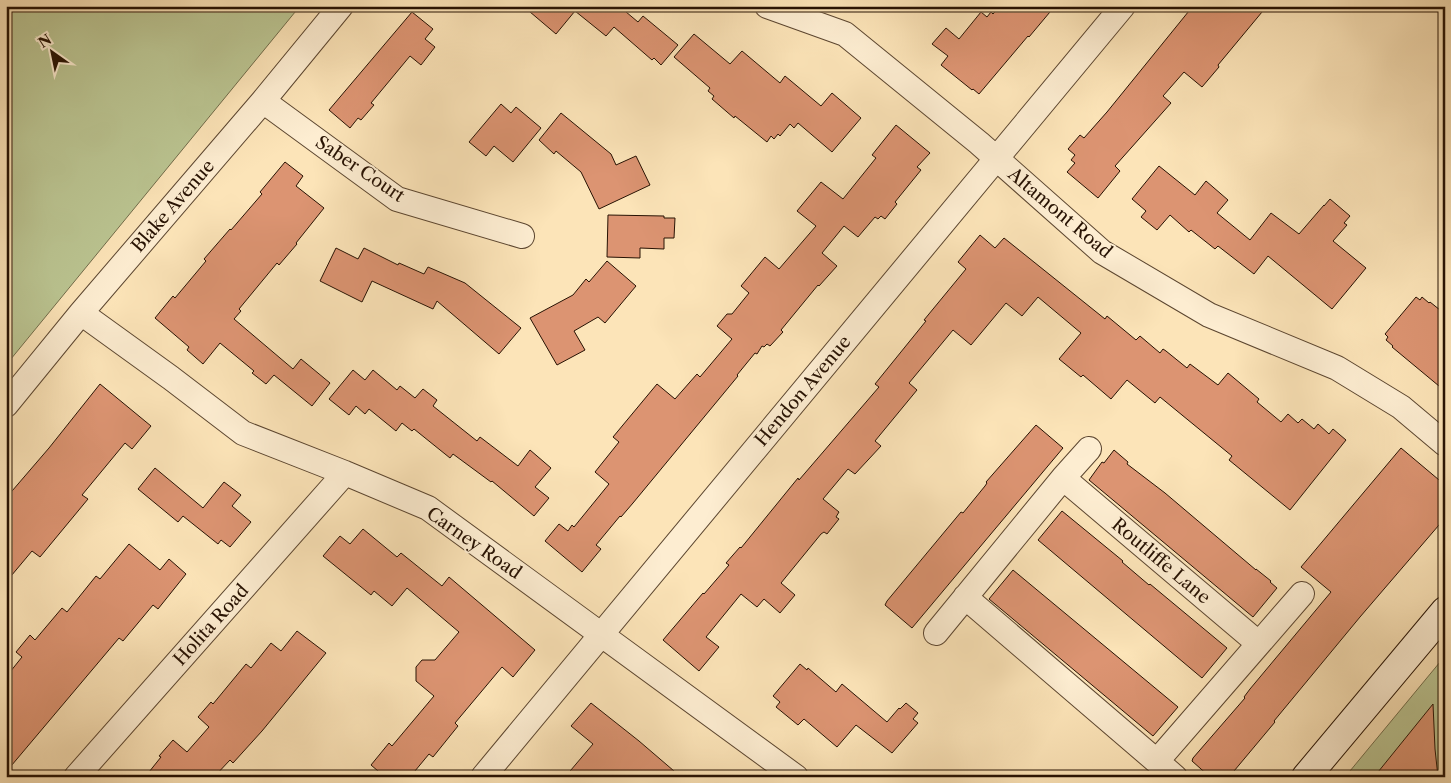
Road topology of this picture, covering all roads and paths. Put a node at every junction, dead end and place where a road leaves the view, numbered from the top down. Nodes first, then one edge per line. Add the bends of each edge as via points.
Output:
1 (341, 6) edge
2 (767, 6) edge
3 (1123, 6) edge
4 (263, 101) junction
5 (996, 158) junction
6 (522, 236) dead end
7 (80, 314) junction
8 (6, 405) edge
9 (1445, 444) edge
10 (1089, 449) dead end
11 (345, 473) junction
12 (1063, 478) junction
13 (1302, 594) dead end
14 (965, 597) junction
15 (1445, 610) edge
16 (936, 633) dead end
17 (602, 635) junction
18 (1258, 644) junction
19 (1157, 761) junction
20 (76, 777) edge
21 (483, 777) edge
22 (796, 777) edge
23 (1175, 777) edge
24 (1306, 777) edge

1 - 4 street, Blake Avenue
2 - 5 street, Altamont Road via 845,34
3 - 5 street, Hendon Avenue
4 - 6 street, Saber Court via 397,199
4 - 7 street, Blake Avenue
5 - 9 street, Altamont Road via 1102,252 1209,316 1337,368 1401,408
5 - 17 street, Hendon Avenue
7 - 8 street, Blake Avenue
7 - 11 street, Carney Road via 172,378 243,433
10 - 12 street
11 - 17 street, Carney Road via 428,508
11 - 20 street, Holita Road
12 - 14 street
12 - 18 street, Routliffe Lane
13 - 18 street
14 - 16 street
14 - 19 street
15 - 24 main road
17 - 21 street, Hendon Avenue
17 - 22 street, Carney Road
18 - 19 street
19 - 23 street

